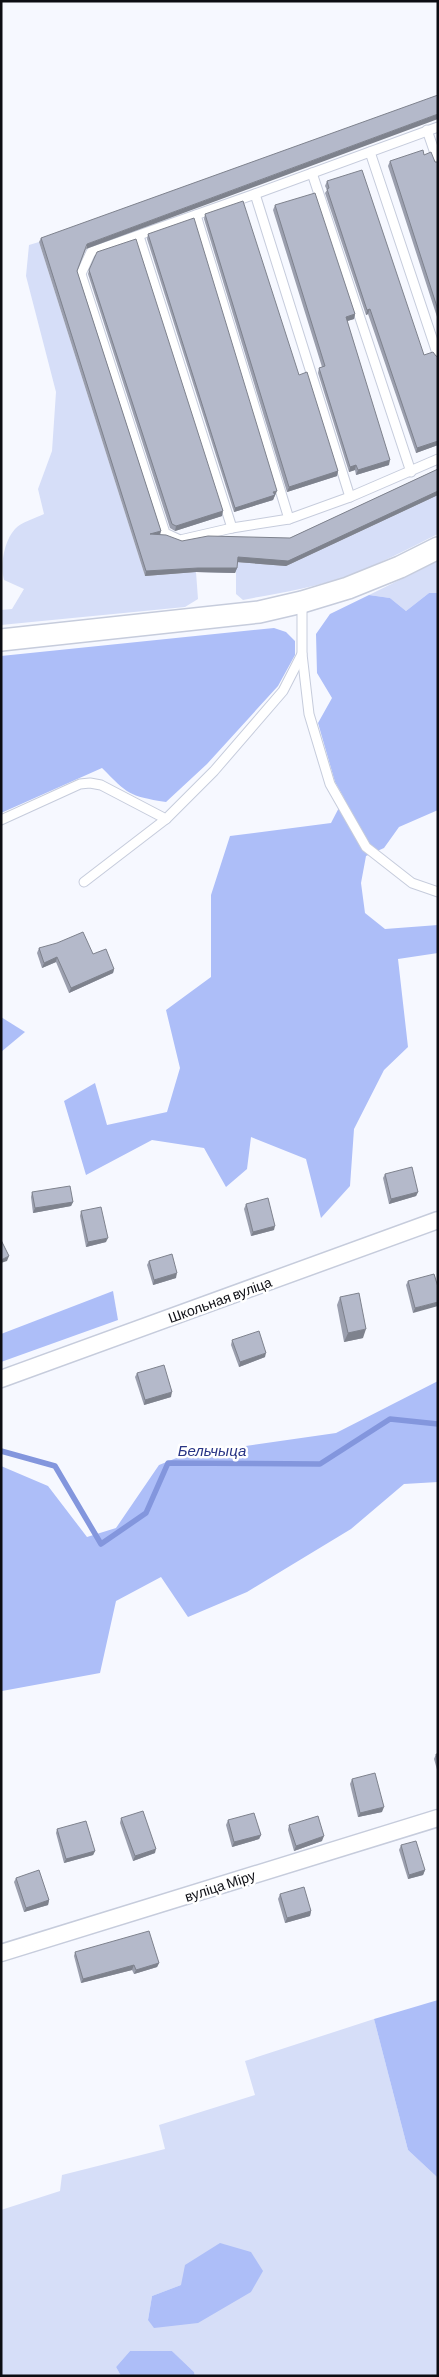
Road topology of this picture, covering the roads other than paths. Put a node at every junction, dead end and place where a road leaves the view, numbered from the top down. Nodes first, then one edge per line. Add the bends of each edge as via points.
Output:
1 (438, 127) edge
2 (427, 130) junction
3 (370, 152) junction
4 (438, 162) edge
5 (312, 173) junction
6 (255, 194) junction
7 (196, 215) junction
8 (139, 236) junction
9 (438, 356) edge
10 (438, 459) edge
11 (411, 472) junction
12 (350, 497) junction
13 (289, 519) junction
14 (232, 528) junction
15 (438, 548) edge
16 (302, 602) junction
17 (1, 640) edge
18 (302, 654) junction
19 (166, 819) junction
20 (1, 820) edge
21 (84, 882) dead end
22 (438, 892) edge
23 (438, 1220) edge
24 (1, 1379) edge
25 (438, 1818) edge
26 (1, 1954) edge

1 - 2 lane
2 - 3 lane
2 - 4 lane
3 - 5 lane
3 - 9 lane
5 - 6 lane
5 - 11 lane
6 - 7 lane
6 - 12 lane
7 - 8 lane
7 - 13 lane
8 - 14 lane
8 - 14 lane via 90,252 81,274 166,533 180,540
10 - 11 lane
11 - 12 lane
12 - 13 lane
13 - 14 lane
15 - 16 street via 400,567
16 - 17 street via 259,612
16 - 18 lane
18 - 19 lane via 282,691 214,771
18 - 22 lane via 310,714 330,784 366,847 412,883
19 - 20 lane via 101,785 90,783 80,784
19 - 21 lane
23 - 24 street, Школьная вуліца
25 - 26 street, вуліца Міру

